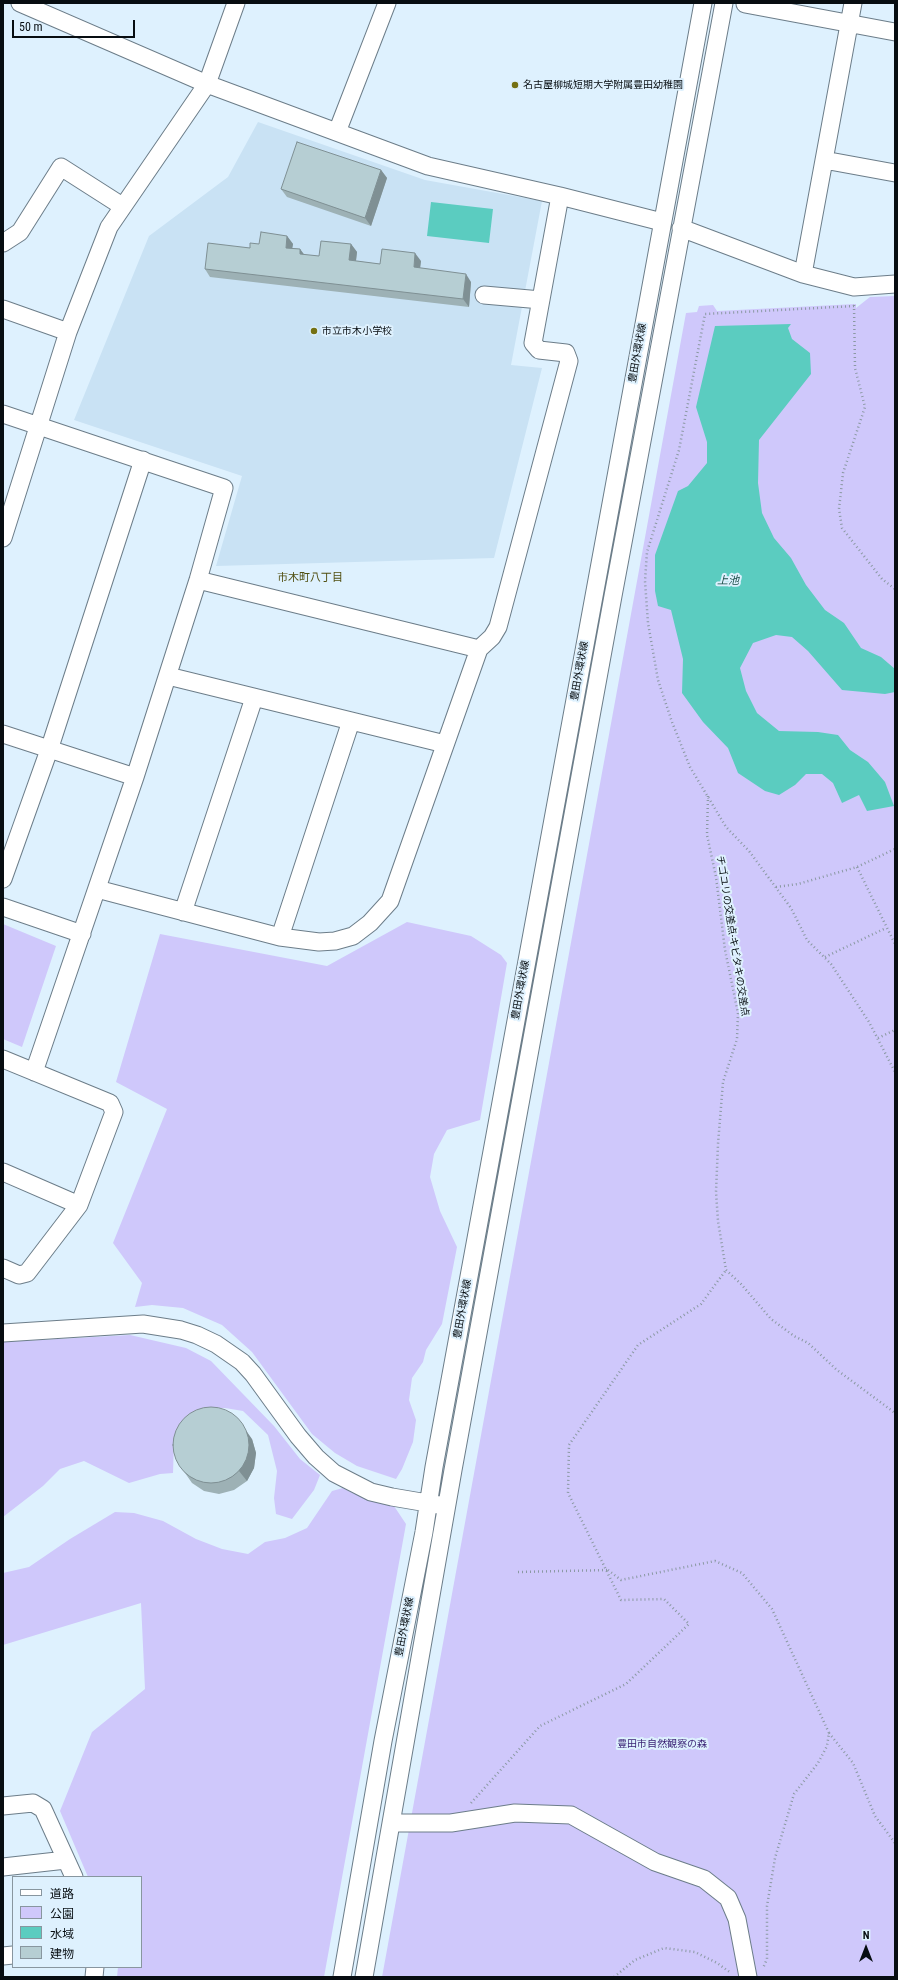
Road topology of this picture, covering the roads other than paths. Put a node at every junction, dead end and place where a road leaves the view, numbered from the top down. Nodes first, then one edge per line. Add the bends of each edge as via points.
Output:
1 (20, 3) edge
2 (236, 3) edge
3 (387, 3) edge
4 (703, 3) edge
5 (724, 3) edge
6 (853, 3) edge
7 (745, 4) dead end
8 (850, 23) junction
9 (895, 32) edge
10 (207, 84) junction
11 (337, 132) junction
12 (824, 160) junction
13 (895, 174) edge
14 (560, 196) junction
15 (122, 206) junction
16 (662, 222) junction
17 (681, 228) junction
18 (3, 243) edge
19 (803, 274) junction
20 (895, 284) edge
21 (484, 295) dead end
22 (541, 300) junction
23 (3, 309) edge
24 (68, 332) junction
25 (3, 414) edge
26 (38, 427) junction
27 (143, 460) junction
28 (6, 520) edge
29 (3, 538) edge
30 (198, 580) junction
31 (479, 649) junction
32 (168, 676) junction
33 (254, 698) junction
34 (351, 721) junction
35 (3, 734) edge
36 (445, 744) junction
37 (49, 750) junction
38 (135, 777) junction
39 (3, 879) edge
40 (97, 889) junction
41 (3, 907) edge
42 (183, 912) junction
43 (82, 934) junction
44 (280, 937) junction
45 (3, 1059) edge
46 (34, 1072) junction
47 (3, 1172) edge
48 (79, 1205) junction
49 (3, 1268) edge
50 (3, 1333) edge
51 (428, 1503) junction
52 (448, 1506) junction
53 (3, 1806) edge
54 (392, 1823) junction
55 (66, 1860) junction
56 (3, 1867) edge
57 (74, 1876) edge
58 (755, 1974) edge
59 (342, 1977) edge
60 (364, 1977) edge

1 - 10 street
2 - 10 street
3 - 11 street
4 - 16 street, 豊田外環状線
5 - 17 street, 豊田外環状線
6 - 8 street
7 - 8 street
8 - 9 street
8 - 12 street
10 - 11 street
10 - 15 street
11 - 14 street via 428,166
12 - 13 street
12 - 19 street
14 - 16 street
14 - 22 street
15 - 18 street via 61,167 20,232
15 - 24 street via 109,227
16 - 51 street, 豊田外環状線
17 - 19 street
17 - 52 street, 豊田外環状線
19 - 20 street via 854,287
21 - 22 street
22 - 31 street via 533,343 539,350 566,353 569,361 498,627
23 - 24 street
24 - 26 street
25 - 26 street
26 - 27 street
26 - 28 street
27 - 30 street via 224,488
27 - 37 street
28 - 29 street
30 - 31 street
30 - 32 street
31 - 36 street
32 - 33 street
32 - 38 street
33 - 34 street
33 - 42 street
34 - 36 street
34 - 44 street
35 - 37 street
36 - 44 street via 387,906 353,936 319,942
37 - 38 street
37 - 39 street
38 - 40 street
40 - 42 street
40 - 43 street
41 - 43 street
42 - 44 street
43 - 46 street
45 - 46 street
46 - 48 street via 110,1103 114,1112
47 - 48 street
48 - 49 street via 27,1273 19,1275
50 - 51 street via 143,1324 197,1335 221,1347 242,1362 298,1436 334,1473 370,1492
51 - 52 street
51 - 59 street, 豊田外環状線
52 - 54 street, 豊田外環状線
53 - 55 street via 33,1803 43,1809
54 - 58 street via 451,1823 515,1813 571,1815 655,1862 704,1879 728,1898
54 - 60 street, 豊田外環状線
55 - 56 street
55 - 57 street

